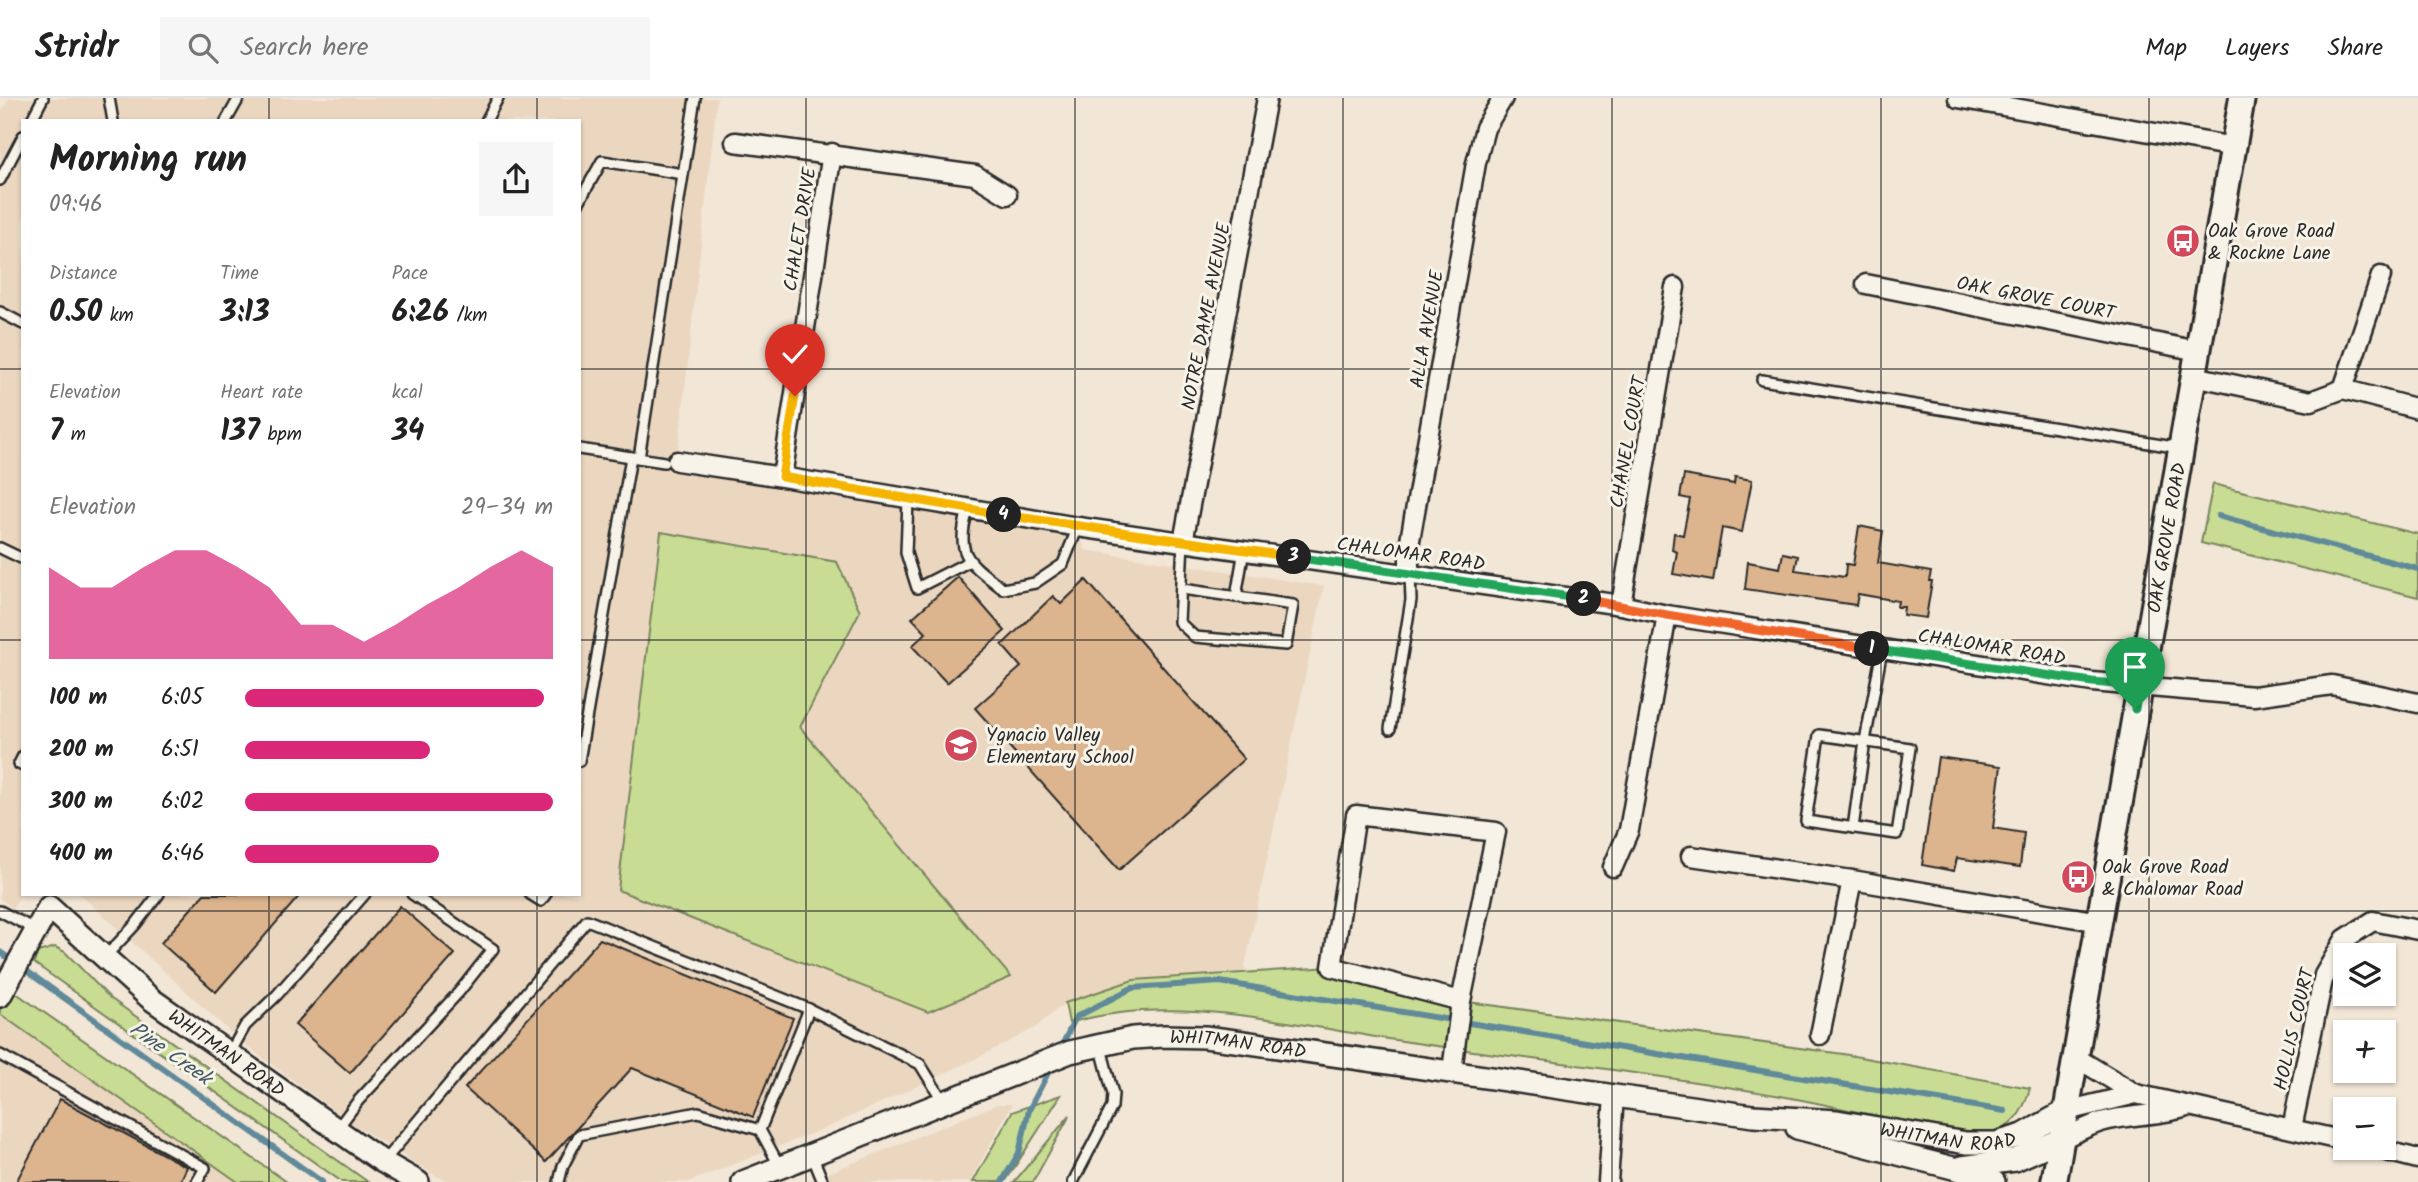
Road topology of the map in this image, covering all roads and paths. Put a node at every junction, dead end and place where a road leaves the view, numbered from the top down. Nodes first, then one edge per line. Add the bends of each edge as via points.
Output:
1 (43, 98) edge
2 (109, 98) edge
3 (239, 98) edge
4 (498, 98) edge
5 (695, 98) edge
6 (1267, 98) edge
7 (1503, 98) edge
8 (1958, 98) edge
9 (2242, 98) edge
10 (32, 119) edge
11 (113, 119) edge
12 (227, 119) edge
13 (487, 119) edge
14 (21, 140) edge
15 (735, 142) dead end
16 (2234, 147) junction
17 (832, 153) junction
18 (683, 174) junction
19 (0, 180) edge
20 (1007, 195) dead end
21 (581, 198) edge
22 (2381, 276) dead end
23 (1866, 284) dead end
24 (1675, 287) dead end
25 (0, 312) edge
26 (21, 323) edge
27 (2198, 351) junction
28 (2194, 376) junction
29 (1762, 380) dead end
30 (2343, 389) junction
31 (2418, 410) edge
32 (581, 449) edge
33 (2182, 449) junction
34 (635, 458) junction
35 (670, 462) joint
36 (782, 477) junction
37 (908, 500) junction
38 (968, 510) junction
39 (1077, 527) junction
40 (1183, 542) junction
41 (0, 548) edge
42 (1244, 550) junction
43 (21, 558) edge
44 (968, 562) junction
45 (1409, 573) junction
46 (1182, 589) junction
47 (1236, 597) junction
48 (1620, 605) junction
49 (1667, 615) junction
50 (1882, 650) junction
51 (2138, 686) junction
52 (2418, 703) edge
53 (1390, 729) dead end
54 (1865, 741) junction
55 (581, 745) edge
56 (1853, 828) junction
57 (1692, 856) dead end
58 (1613, 867) dead end
59 (1852, 880) junction
60 (157, 896) edge
61 (363, 896) edge
62 (415, 896) edge
63 (53, 901) edge
64 (0, 911) edge
65 (2100, 922) junction
66 (36, 930) junction
67 (2418, 930) edge
68 (104, 958) junction
69 (1, 994) edge
70 (1461, 1001) junction
71 (809, 1009) junction
72 (1820, 1035) dead end
73 (1100, 1044) junction
74 (230, 1053) junction
75 (0, 1055) edge
76 (2075, 1057) junction
77 (1453, 1061) junction
78 (2136, 1094) junction
79 (1614, 1096) junction
80 (943, 1102) junction
81 (2187, 1107) junction
82 (2066, 1111) junction
83 (1753, 1116) junction
84 (2292, 1128) junction
85 (337, 1129) junction
86 (760, 1130) junction
87 (2333, 1138) edge
88 (2061, 1139) junction
89 (2396, 1153) edge
90 (812, 1154) junction
91 (2418, 1159) edge
92 (383, 1162) junction
93 (780, 1167) junction
94 (1953, 1168) junction
95 (197, 1182) edge
96 (418, 1182) edge
97 (559, 1182) edge
98 (743, 1182) edge
99 (823, 1182) edge
100 (1073, 1182) edge
101 (1608, 1182) edge
102 (1994, 1182) edge
103 (2054, 1182) edge

1 - 10 lane
2 - 11 lane
3 - 12 lane
4 - 13 lane
5 - 18 lane
6 - 40 street, NOTRE DAME AVENUE
7 - 45 street, ALLA AVENUE via 1485,128 1476,163 1409,547
8 - 16 street
9 - 16 main road, OAK GROVE ROAD
14 - 19 lane
15 - 17 street
16 - 27 main road, OAK GROVE ROAD
17 - 20 street via 975,175
17 - 36 street, CHALET DRIVE
18 - 21 lane via 602,161
18 - 34 lane
22 - 30 street
23 - 27 street, OAK GROVE COURT
24 - 48 street, CHANEL COURT
25 - 26 lane
27 - 28 main road, OAK GROVE ROAD
28 - 30 street via 2311,401
28 - 33 main road, OAK GROVE ROAD
29 - 33 lane
30 - 31 street
32 - 34 lane
33 - 51 main road, OAK GROVE ROAD
34 - 35 lane
34 - 55 lane
35 - 36 street, CHALOMAR ROAD
36 - 37 street, CHALOMAR ROAD
37 - 38 street, CHALOMAR ROAD
37 - 44 lane via 906,554 917,588
38 - 39 street, CHALOMAR ROAD
38 - 44 lane via 961,532
39 - 40 street, CHALOMAR ROAD
39 - 44 lane via 1063,564 1035,583 1003,589
40 - 42 street, CHALOMAR ROAD
40 - 46 lane
41 - 43 lane
42 - 45 street, CHALOMAR ROAD
42 - 47 lane
45 - 48 street, CHALOMAR ROAD
45 - 53 lane via 1411,600
46 - 47 lane
46 - 47 lane via 1179,622 1195,637 1286,645 1293,605
48 - 49 street, CHALOMAR ROAD
49 - 50 street, CHALOMAR ROAD
49 - 58 street via 1629,830
50 - 51 street, CHALOMAR ROAD
50 - 54 lane
51 - 52 street, CHALOMAR ROAD via 2254,695 2332,685
51 - 65 main road, OAK GROVE ROAD
54 - 56 lane
54 - 56 lane via 1910,748 1898,834
54 - 56 lane via 1819,735 1806,821
57 - 59 street
59 - 65 street
59 - 72 street
60 - 68 lane
61 - 74 lane via 245,1026
62 - 85 lane via 493,949
63 - 66 street
63 - 68 street, WHITMAN ROAD
64 - 66 lane
65 - 76 main road, OAK GROVE ROAD
66 - 69 street
67 - 84 street, HOLLIS COURT via 2373,920 2345,939 2324,975
68 - 74 street, WHITMAN ROAD via 151,999
70 - 70 street via 1496,832 1356,815 1332,967
70 - 77 street
71 - 80 lane via 920,1064
71 - 86 lane
71 - 92 lane via 587,920
73 - 77 street, WHITMAN ROAD via 1133,1038 1205,1037
73 - 80 street, WHITMAN ROAD
73 - 100 lane via 1112,1107
74 - 85 street, WHITMAN ROAD
75 - 95 lane via 205,1168
76 - 78 street, WHITMAN ROAD
76 - 82 main road, OAK GROVE ROAD
77 - 79 street, WHITMAN ROAD
78 - 81 street, WHITMAN ROAD
78 - 82 street, WHITMAN ROAD
79 - 83 street, WHITMAN ROAD
79 - 101 street
80 - 90 street, WHITMAN ROAD
81 - 84 street, WHITMAN ROAD
81 - 88 street, WHITMAN ROAD via 2100,1123
82 - 83 street, WHITMAN ROAD via 2023,1135 1996,1143 1966,1143 1837,1121
82 - 88 main road, OAK GROVE ROAD
83 - 94 street, WHITMAN ROAD
84 - 87 street, WHITMAN ROAD
85 - 92 street, WHITMAN ROAD
86 - 93 lane
86 - 97 lane via 698,1112 579,1135
88 - 94 street, WHITMAN ROAD via 2015,1160
88 - 103 main road, OAK GROVE ROAD
89 - 91 street
90 - 93 street, WHITMAN ROAD
90 - 99 lane
92 - 96 street, WHITMAN ROAD
93 - 98 street, WHITMAN ROAD
94 - 102 street, WHITMAN ROAD

